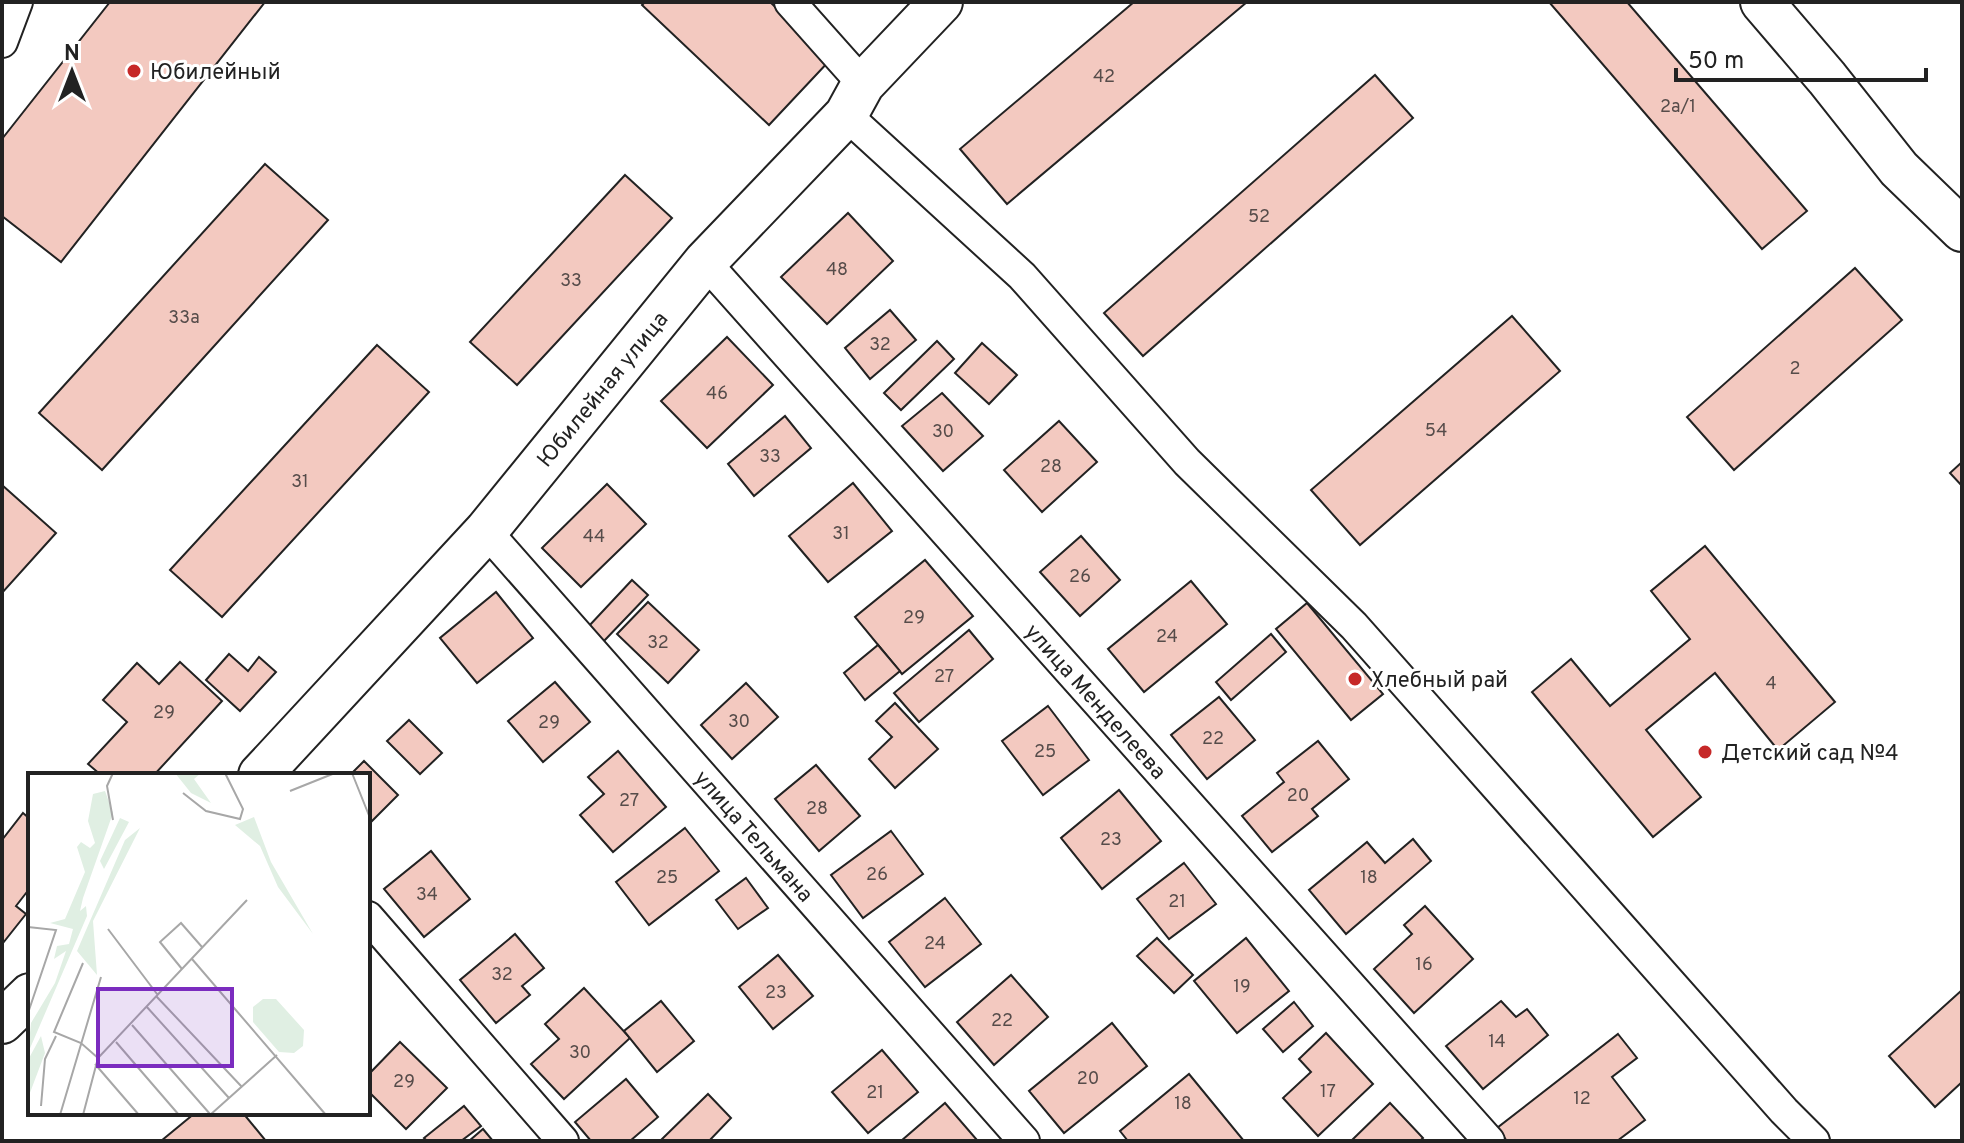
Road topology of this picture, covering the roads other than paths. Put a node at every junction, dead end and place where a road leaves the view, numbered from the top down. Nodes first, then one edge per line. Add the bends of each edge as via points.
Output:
1 (17, 2) edge
2 (790, 2) edge
3 (941, 2) edge
4 (1762, 2) edge
5 (2, 42) edge
6 (854, 100) junction
7 (1962, 230) edge
8 (705, 262) junction
9 (486, 531) junction
10 (262, 773) edge
11 (370, 919) edge
12 (28, 997) edge
13 (2, 1022) edge
14 (563, 1141) edge
15 (1024, 1141) edge
16 (1489, 1141) edge
17 (1814, 1141) edge

1 - 5 street
2 - 6 street
3 - 6 street, Юбилейная улица
4 - 7 street via 1899,169
6 - 8 street, Юбилейная улица
6 - 17 street via 1022,276 1187,462 1354,626
8 - 9 street, Юбилейная улица
8 - 16 street, улица Менделеева
9 - 10 street, Юбилейная улица
9 - 15 street, улица Тельмана
11 - 14 street
12 - 13 street

